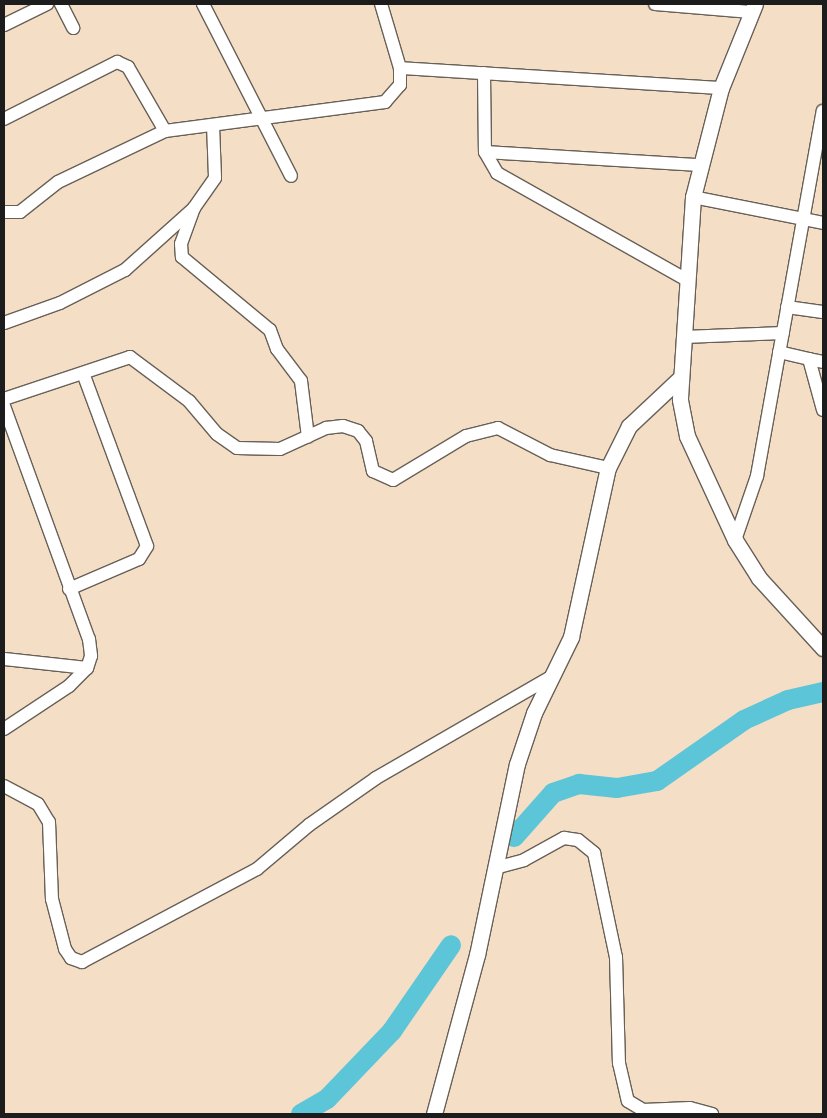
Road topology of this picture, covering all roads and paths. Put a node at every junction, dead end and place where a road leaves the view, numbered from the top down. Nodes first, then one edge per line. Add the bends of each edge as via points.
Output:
1 (47, 4) edge
2 (61, 4) edge
3 (203, 4) edge
4 (381, 4) edge
5 (655, 4) edge
6 (753, 8) edge
7 (4, 25) edge
8 (73, 28) dead end
9 (400, 68) junction
10 (484, 74) junction
11 (721, 88) junction
12 (823, 112) edge
13 (4, 118) edge
14 (265, 119) junction
15 (212, 124) junction
16 (165, 131) junction
17 (821, 138) edge
18 (485, 152) junction
19 (700, 165) junction
20 (291, 176) dead end
21 (693, 197) junction
22 (194, 208) junction
23 (4, 212) edge
24 (802, 220) junction
25 (823, 223) edge
26 (685, 279) junction
27 (787, 307) junction
28 (823, 312) edge
29 (4, 323) edge
30 (783, 333) junction
31 (684, 337) junction
32 (779, 352) junction
33 (809, 358) junction
34 (823, 362) edge
35 (83, 373) junction
36 (679, 379) junction
37 (4, 398) edge
38 (4, 406) edge
39 (823, 410) edge
40 (308, 437) junction
41 (608, 468) junction
42 (735, 540) junction
43 (69, 588) junction
44 (823, 648) edge
45 (4, 659) edge
46 (87, 668) junction
47 (553, 676) junction
48 (4, 729) edge
49 (4, 786) edge
50 (496, 868) junction
51 (434, 1114) edge
52 (712, 1114) edge

1 - 7 street
2 - 8 street
3 - 14 street
4 - 9 street
5 - 6 street
6 - 11 street
9 - 10 street
9 - 14 street via 400,85 385,102
10 - 11 street
10 - 18 street
11 - 19 street
12 - 17 street
13 - 16 street via 117,62 128,68
14 - 15 street
14 - 20 street
15 - 16 street
15 - 22 street via 215,178
16 - 23 street via 58,182 20,212
17 - 24 street
18 - 19 street
18 - 26 street via 505,179
19 - 21 street
21 - 24 street
21 - 26 street
22 - 29 street via 125,270 60,303
22 - 40 street via 181,244 182,257 270,330 278,349 301,381
24 - 25 street
24 - 27 street
26 - 31 street
27 - 28 street
27 - 30 street
30 - 31 street
30 - 32 street
31 - 36 street
32 - 33 street
32 - 42 street via 757,476
33 - 34 street
33 - 39 street
35 - 37 street
35 - 40 street via 130,357 189,401 217,434 237,448 280,448
35 - 43 street via 147,546 139,559
36 - 41 street via 629,426
36 - 42 street via 687,436
38 - 43 street
40 - 41 street via 333,426 352,428 366,441 374,471 393,480 466,436 498,428 550,455
41 - 47 street via 571,637
42 - 44 street via 759,578
43 - 46 street via 89,639
45 - 46 street
46 - 48 street via 69,686
47 - 49 street via 376,778 309,825 257,869 82,962 71,958 66,949 52,899 49,822 38,804
47 - 50 street via 524,737
50 - 51 street
50 - 52 street via 524,860 564,838 578,840 594,853 616,957 619,1063 628,1101 643,1110 690,1108

